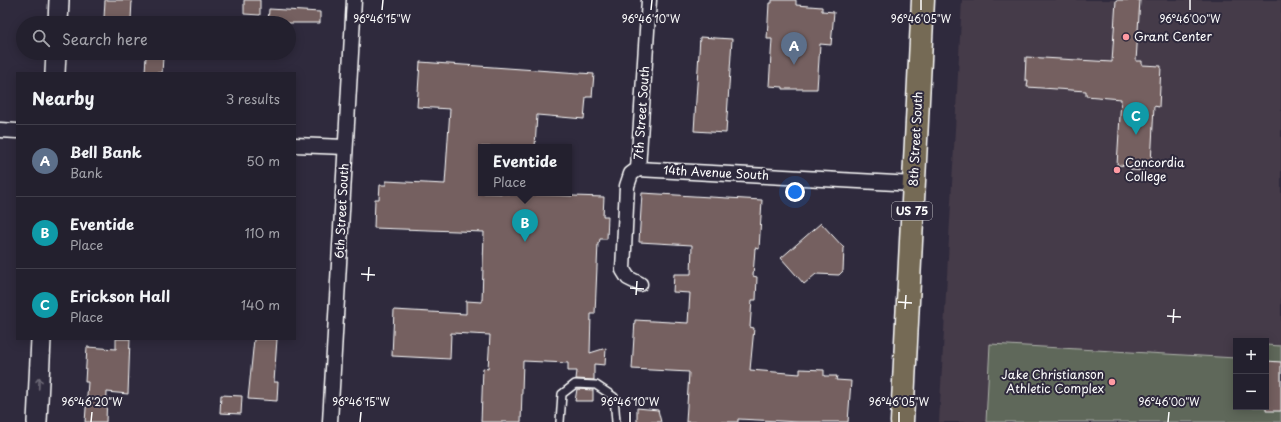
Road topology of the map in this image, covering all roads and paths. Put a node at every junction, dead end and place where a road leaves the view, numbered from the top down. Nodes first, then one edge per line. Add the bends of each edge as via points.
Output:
1 (59, 0) edge
2 (354, 0) edge
3 (649, 0) edge
4 (922, 0) edge
5 (58, 16) edge
6 (56, 60) edge
7 (55, 72) edge
8 (0, 130) edge
9 (16, 131) edge
10 (296, 145) edge
11 (345, 147) junction
12 (638, 169) junction
13 (914, 184) junction
14 (640, 284) dead end
15 (41, 340) edge
16 (37, 422) edge
17 (330, 422) edge
18 (560, 422) edge
19 (616, 422) edge
20 (902, 422) edge

1 - 5 street
2 - 11 street, 6th Street South
3 - 12 street, 7th Street South
4 - 13 main road, 8th Street South / US 75
6 - 7 street
8 - 9 street
10 - 11 street
11 - 17 street, 6th Street South
12 - 13 street, 14th Avenue South
12 - 14 street, 7th Street South via 630,174 627,186 623,270 628,278
13 - 20 main road, 8th Street South / US 75
16 -> 15 street
18 - 19 lane via 562,394 575,384 596,384 616,400

